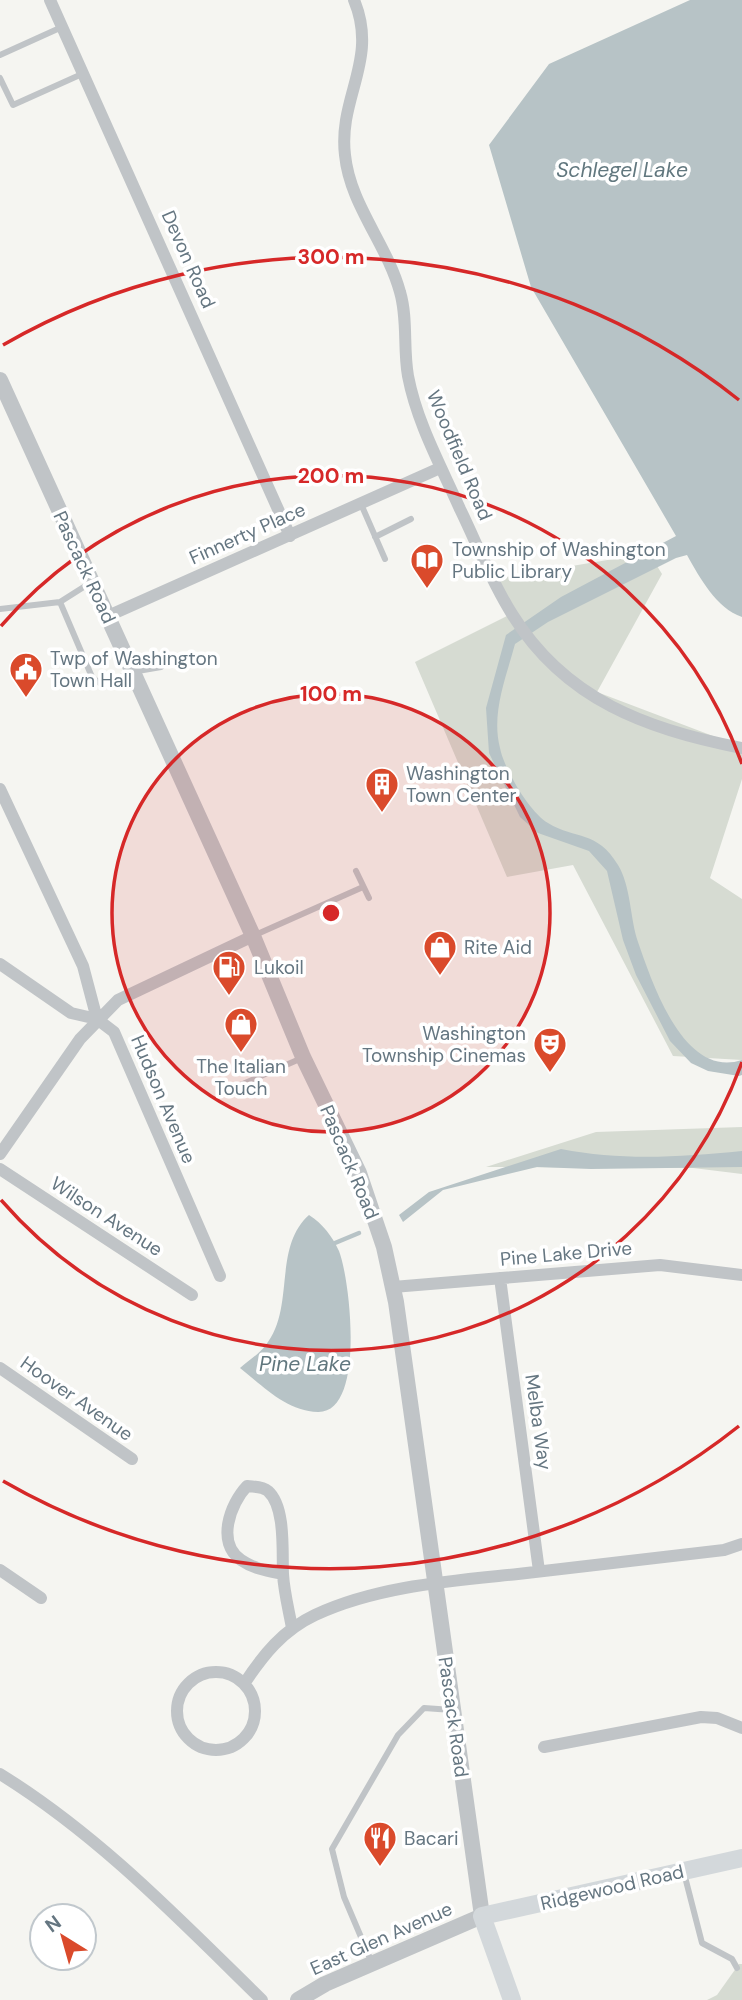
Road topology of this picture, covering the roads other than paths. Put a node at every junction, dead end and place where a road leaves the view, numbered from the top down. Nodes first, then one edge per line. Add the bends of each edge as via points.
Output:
1 (50, 0) edge
2 (354, 0) edge
3 (62, 26) junction
4 (0, 55) edge
5 (84, 73) junction
6 (0, 78) edge
7 (0, 380) edge
8 (440, 468) junction
9 (361, 503) junction
10 (411, 519) dead end
11 (290, 536) junction
12 (374, 537) junction
13 (385, 559) dead end
14 (91, 582) junction
15 (60, 602) junction
16 (0, 609) edge
17 (108, 616) junction
18 (172, 657) dead end
19 (132, 672) junction
20 (742, 748) edge
21 (0, 789) edge
22 (356, 871) dead end
23 (363, 887) junction
24 (369, 898) dead end
25 (253, 936) junction
26 (0, 964) edge
27 (97, 1019) junction
28 (303, 1057) junction
29 (236, 1087) dead end
30 (0, 1154) edge
31 (0, 1169) edge
32 (742, 1275) edge
33 (220, 1276) dead end
34 (500, 1278) junction
35 (393, 1287) junction
36 (192, 1295) dead end
37 (0, 1368) edge
38 (132, 1459) dead end
39 (742, 1545) edge
40 (0, 1570) edge
41 (539, 1572) junction
42 (283, 1574) junction
43 (436, 1583) junction
44 (41, 1598) dead end
45 (292, 1628) junction
46 (244, 1684) junction
47 (454, 1710) junction
48 (742, 1728) edge
49 (544, 1747) dead end
50 (0, 1774) edge
51 (742, 1858) edge
52 (683, 1871) junction
53 (482, 1916) junction
54 (372, 1964) junction
55 (737, 1968) dead end
56 (262, 2000) edge
57 (298, 2000) edge
58 (512, 2000) edge

1 - 3 street, Devon Road
2 - 8 street, Woodfield Road via 363,47 347,110 345,156 358,202 378,236 401,294 408,374
3 - 4 lane
3 - 5 street, Devon Road
5 - 6 lane via 13,105
5 - 11 street, Devon Road
7 - 14 street, Pascack Road
8 - 9 street, Finnerty Place
8 - 20 street, Woodfield Road via 495,584 517,622 553,664 609,706 643,723
9 - 11 street, Finnerty Place
9 - 12 lane
10 - 12 lane
11 - 17 street, Finnerty Place
12 - 13 lane
14 - 15 lane
14 - 17 street, Pascack Road
15 - 16 lane
15 - 19 lane via 92,677 102,685
17 - 19 street, Pascack Road
18 - 19 lane via 161,667
19 - 25 street, Pascack Road
21 - 27 street, Hudson Avenue via 83,966
22 - 23 lane
23 - 24 lane
23 - 25 lane
25 - 27 street via 118,1000
25 - 28 street, Pascack Road
26 - 27 street via 71,1013
27 - 30 street
27 - 33 street, Hudson Avenue via 114,1032
28 - 29 lane
28 - 35 street, Pascack Road via 359,1173
31 - 36 street, Wilson Avenue
32 - 34 street, Pine Lake Drive via 660,1265
34 - 35 street, Pine Lake Drive
34 - 41 street, Melba Way
35 - 43 street, Pascack Road
37 - 38 street, Hoover Avenue
39 - 41 street
40 - 44 street
41 - 43 street
42 - 42 street via 286,1550 273,1499 261,1487 247,1486 234,1503 227,1533 238,1559 258,1570
42 - 45 street
43 - 45 street via 337,1605
43 - 47 street, Pascack Road
45 - 46 street via 261,1657
46 - 46 street via 234,1676 210,1673 188,1683 181,1693 177,1717 188,1740 213,1751 226,1749 248,1734 255,1708
47 - 53 street, Pascack Road
47 - 54 lane via 424,1708 398,1735 332,1849 344,1897
48 - 49 street via 701,1717
50 - 56 street via 137,1877
51 - 52 main road, Ridgewood Road
52 - 53 main road, Ridgewood Road
52 - 55 lane via 702,1943 732,1959
53 - 54 street, East Glen Avenue
53 - 58 main road, Pascack Road
54 - 57 street, East Glen Avenue

